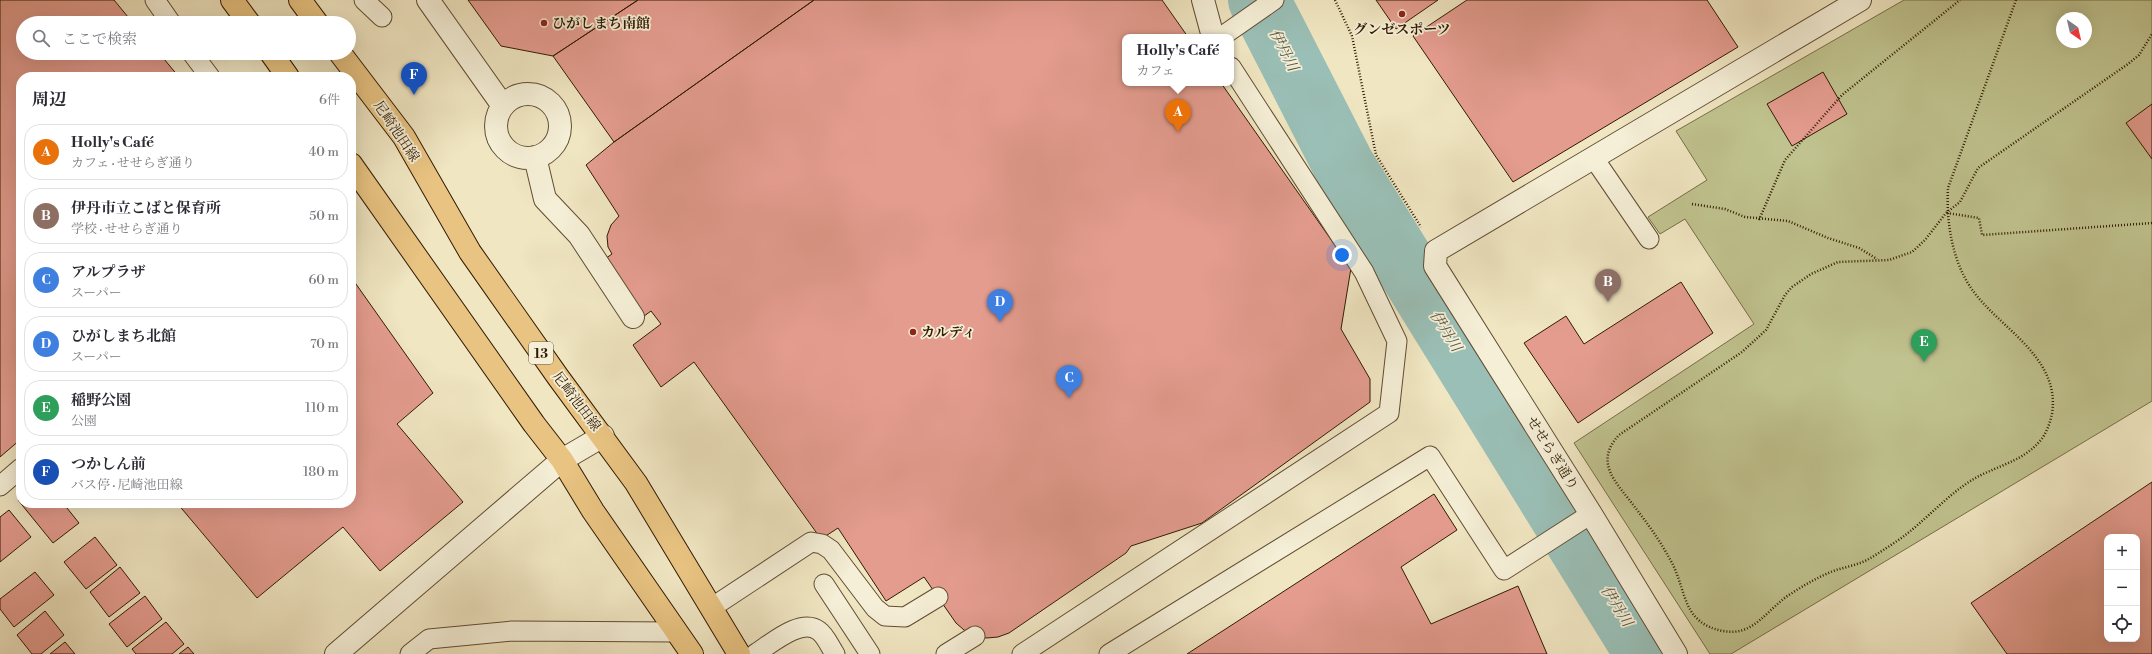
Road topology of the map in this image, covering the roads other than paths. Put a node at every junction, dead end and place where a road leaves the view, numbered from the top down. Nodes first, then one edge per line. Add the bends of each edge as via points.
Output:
1 (154, 0) edge
2 (232, 0) edge
3 (300, 0) edge
4 (364, 0) edge
5 (428, 0) edge
6 (1203, 0) edge
7 (1274, 0) edge
8 (1860, 0) edge
9 (166, 16) edge
10 (244, 16) edge
11 (313, 16) edge
12 (382, 17) dead end
13 (1212, 34) edge
14 (1225, 34) edge
15 (197, 60) edge
16 (276, 60) edge
17 (345, 60) edge
18 (206, 72) edge
19 (284, 72) edge
20 (354, 72) edge
21 (1234, 72) edge
22 (356, 74) edge
23 (503, 106) junction
24 (536, 157) junction
25 (1593, 157) junction
26 (356, 171) edge
27 (1649, 239) dead end
28 (633, 317) dead end
29 (603, 436) junction
30 (562, 460) junction
31 (16, 472) edge
32 (0, 486) edge
33 (1585, 518) junction
34 (824, 584) dead end
35 (938, 597) dead end
36 (711, 608) junction
37 (676, 632) junction
38 (975, 636) dead end
39 (336, 654) edge
40 (410, 654) edge
41 (692, 654) edge
42 (739, 654) edge
43 (755, 654) edge
44 (835, 654) edge
45 (870, 654) edge
46 (946, 654) edge
47 (1022, 654) edge
48 (1109, 654) edge
49 (1676, 654) edge

1 - 9 lane
2 - 10 main road
3 - 11 main road
4 - 12 lane
5 - 23 street
6 - 13 street
7 - 14 lane
8 - 25 street
15 - 18 lane
16 - 19 main road
17 - 20 main road, 尼崎池田線 / 13
21 - 47 lane via 1364,272 1397,341 1389,413
22 - 29 main road, 尼崎池田線 / 13 via 404,137 470,252
23 - 24 street via 496,124 499,141 511,153 528,158
23 - 24 street via 515,97 530,94 544,98 556,111 560,126 558,137 552,147
24 - 28 street via 545,199 579,235
25 - 27 lane
25 - 33 street, せせらぎ通り via 1436,251 1435,266
26 - 30 main road
29 - 30 street
29 - 36 main road, 尼崎池田線 / 13 via 636,483
30 - 37 main road via 593,511
30 - 39 street
31 - 32 lane
33 - 48 lane via 1504,570 1430,456
33 - 49 street, せせらぎ通り
34 - 45 lane
35 - 36 lane via 905,617 885,616 875,608 831,550 822,544 812,542
36 - 42 main road, 尼崎池田線 / 13
37 - 40 lane via 512,632 429,639
37 - 41 main road
38 - 46 lane
43 - 44 lane via 798,627 810,626 820,631

